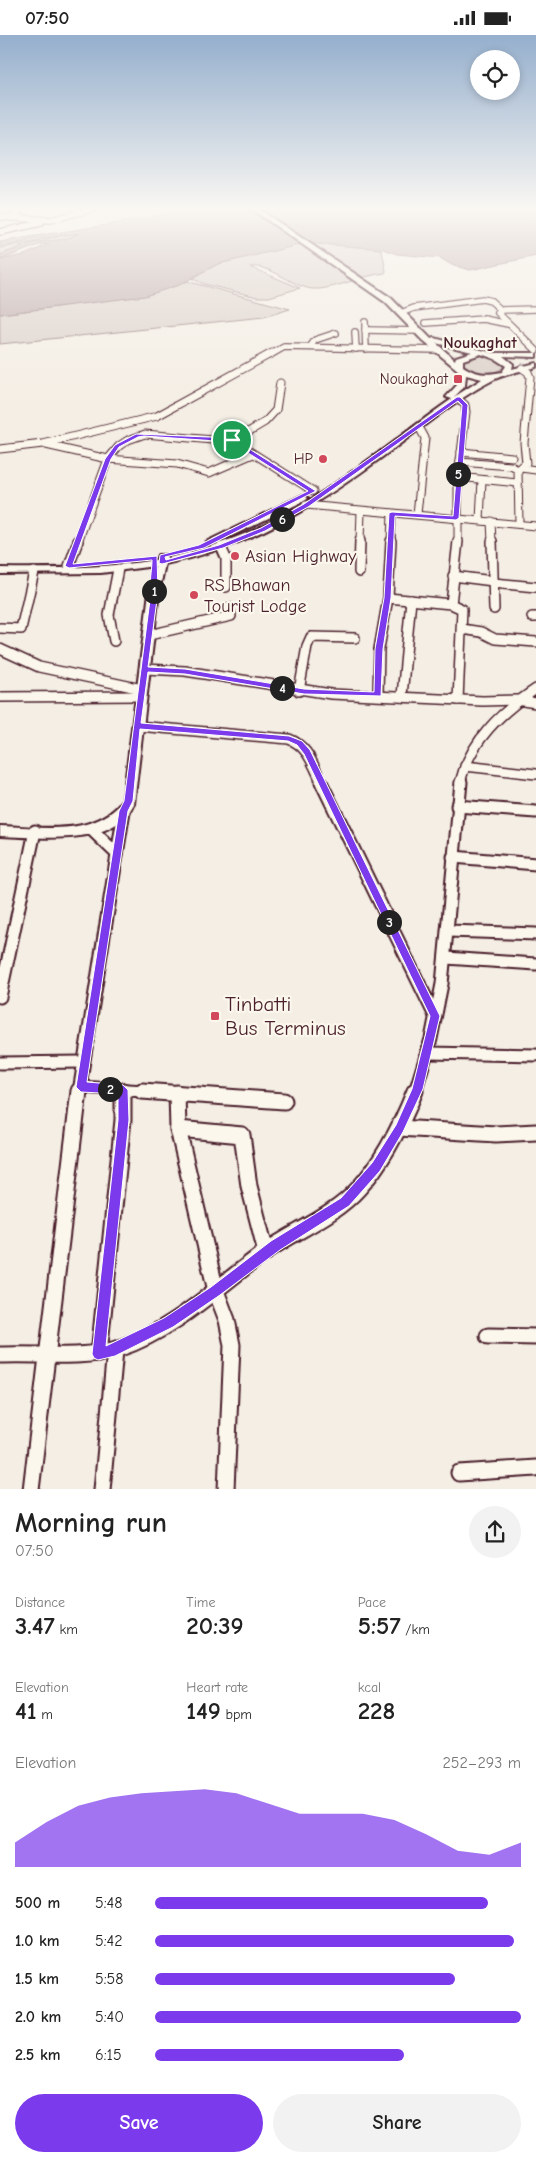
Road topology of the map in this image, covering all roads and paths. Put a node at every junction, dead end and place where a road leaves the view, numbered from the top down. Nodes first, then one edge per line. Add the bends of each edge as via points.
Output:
1 (352, 276) edge
2 (536, 309) edge
3 (501, 311) junction
4 (401, 313) junction
5 (365, 322) dead end
6 (426, 323) dead end
7 (509, 324) junction
8 (366, 330) junction
9 (377, 331) junction
10 (355, 332) dead end
11 (420, 332) junction
12 (336, 333) dead end
13 (526, 341) junction
14 (536, 341) edge
15 (311, 345) junction
16 (356, 347) junction
17 (366, 349) junction
18 (390, 349) junction
19 (439, 350) junction
20 (536, 350) edge
21 (482, 353) junction
22 (536, 355) edge
23 (536, 365) edge
24 (522, 368) junction
25 (461, 369) junction
26 (505, 374) junction
27 (492, 377) junction
28 (280, 383) dead end
29 (458, 399) junction
30 (419, 427) junction
31 (232, 440) junction
32 (43, 444) junction
33 (0, 449) edge
34 (461, 452) junction
35 (253, 455) junction
36 (512, 457) dead end
37 (108, 459) junction
38 (460, 462) junction
39 (520, 469) junction
40 (536, 470) edge
41 (458, 477) junction
42 (482, 480) junction
43 (518, 483) junction
44 (313, 491) junction
45 (304, 502) junction
46 (362, 511) junction
47 (392, 513) junction
48 (417, 514) junction
49 (456, 518) junction
50 (480, 520) junction
51 (491, 521) junction
52 (519, 524) junction
53 (536, 526) edge
54 (221, 547) junction
55 (181, 558) junction
56 (159, 560) junction
57 (0, 565) edge
58 (69, 566) junction
59 (134, 567) junction
60 (118, 569) junction
61 (0, 571) edge
62 (34, 572) junction
63 (359, 572) dead end
64 (453, 576) junction
65 (493, 582) junction
66 (155, 584) junction
67 (226, 587) dead end
68 (536, 587) edge
69 (388, 598) junction
70 (412, 600) junction
71 (451, 604) junction
72 (229, 608) dead end
73 (494, 609) dead end
74 (0, 628) edge
75 (462, 629) junction
76 (149, 635) junction
77 (355, 638) dead end
78 (114, 641) dead end
79 (536, 642) edge
80 (0, 649) edge
81 (144, 669) junction
82 (536, 689) edge
83 (299, 691) junction
84 (141, 693) junction
85 (378, 695) junction
86 (402, 696) junction
87 (0, 697) edge
88 (458, 700) junction
89 (517, 700) junction
90 (536, 703) edge
91 (137, 726) junction
92 (465, 766) junction
93 (536, 774) edge
94 (457, 806) junction
95 (124, 811) junction
96 (536, 813) edge
97 (91, 829) junction
98 (0, 831) edge
99 (35, 831) junction
100 (117, 854) junction
101 (453, 857) junction
102 (536, 864) edge
103 (448, 931) junction
104 (536, 934) edge
105 (446, 957) junction
106 (536, 964) edge
107 (0, 997) edge
108 (435, 1016) junction
109 (428, 1053) junction
110 (536, 1055) edge
111 (83, 1062) junction
112 (0, 1063) edge
113 (81, 1087) junction
114 (123, 1090) junction
115 (177, 1093) junction
116 (284, 1101) dead end
117 (178, 1129) junction
118 (399, 1129) junction
119 (536, 1132) edge
120 (266, 1252) junction
121 (216, 1291) junction
122 (488, 1336) dead end
123 (536, 1337) edge
124 (115, 1350) junction
125 (47, 1354) junction
126 (98, 1354) junction
127 (0, 1355) edge
128 (536, 1468) edge
129 (459, 1473) dead end
130 (32, 1489) edge
131 (102, 1489) edge
132 (226, 1489) edge

1 - 4 main road
2 - 3 street
3 - 4 street via 491,301 482,299 414,308
3 - 7 street via 498,313
4 - 11 main road
5 - 8 street
6 - 7 street via 484,319
7 - 13 street
8 - 9 street
8 - 17 street
9 - 11 street
9 - 18 street
10 - 16 street
11 - 19 main road
11 - 21 main road via 448,347
12 - 15 street
13 - 14 street
13 - 20 street
15 - 16 street
15 - 32 street via 280,348 157,416
16 - 17 street
17 - 18 street
18 - 19 street
19 - 25 main road
21 - 22 main road
21 - 25 main road via 459,359
21 - 26 main road via 508,362 510,366
23 - 24 main road
24 - 26 main road
24 - 39 street via 530,377 524,443 526,463
25 - 27 main road via 471,375
25 - 44 main road via 461,386 452,396
26 - 27 main road
27 - 29 main road
28 - 31 street via 276,410 265,421
29 - 30 main road
29 - 34 street via 465,405 466,412
30 - 45 main road
30 - 48 street via 425,438
31 - 35 street
31 - 37 street via 144,434 117,446
32 - 33 street
32 - 37 street
34 - 36 street
34 - 38 street
35 - 37 street via 209,473 177,464
35 - 44 street
37 - 58 street
38 - 39 street
38 - 41 street
39 - 40 street
39 - 43 street
41 - 42 street
41 - 49 street
42 - 43 street
42 - 50 street
43 - 52 street
44 - 45 main road
45 - 46 street
45 - 54 main road via 263,529
45 - 56 main road via 202,547
46 - 47 street
46 - 63 street
47 - 48 street
47 - 69 street
48 - 49 street
49 - 50 street
49 - 64 street via 458,539
50 - 51 street
51 - 52 street
51 - 65 street
52 - 53 street
54 - 55 main road
54 - 67 street via 226,558
55 - 56 main road
55 - 66 main road via 166,569
56 - 58 main road
56 - 59 main road
56 - 66 main road
57 - 58 main road
59 - 60 main road
59 - 66 main road
60 - 62 main road
60 - 78 street via 109,614 109,631
61 - 62 main road
62 - 74 street via 21,629
64 - 65 street
64 - 71 street
65 - 68 street
65 - 73 street
66 - 76 main road
69 - 70 street
69 - 85 street via 379,649
70 - 71 street
70 - 86 street
71 - 75 street via 463,612
72 - 76 street via 231,616
75 - 79 street via 481,632 495,639
75 - 88 street
76 - 81 main road
77 - 83 street via 311,637
80 - 84 street via 39,667
81 - 83 street via 185,671
81 - 84 main road
82 - 89 street
83 - 85 street
84 - 87 street
84 - 91 main road
85 - 86 street
86 - 88 street
88 - 89 street
89 - 90 street
89 - 92 street via 472,750
91 - 95 main road via 129,801
91 - 108 street via 273,737 300,743
92 - 93 street
92 - 94 street
94 - 96 street
94 - 101 street
95 - 97 main road via 108,823
95 - 100 street
97 - 99 main road
97 - 100 street
98 - 99 main road
99 - 107 street
100 - 111 street
101 - 102 street
101 - 103 street
103 - 104 street
103 - 105 street
105 - 106 street
105 - 108 street
108 - 109 street
109 - 110 street
109 - 118 street via 417,1089
111 - 112 street
111 - 113 street
113 - 114 street
113 - 125 street
114 - 115 street
114 - 126 street via 123,1120
115 - 116 street
115 - 117 street
117 - 120 street via 242,1135 249,1186
117 - 121 street
118 - 119 street via 496,1134
118 - 120 street via 376,1167 345,1202
120 - 121 street
121 - 124 street via 169,1323
121 - 132 street via 232,1345
122 - 123 street
124 - 126 street
124 - 131 street
125 - 126 street
125 - 127 street
125 - 130 street
128 - 129 street

